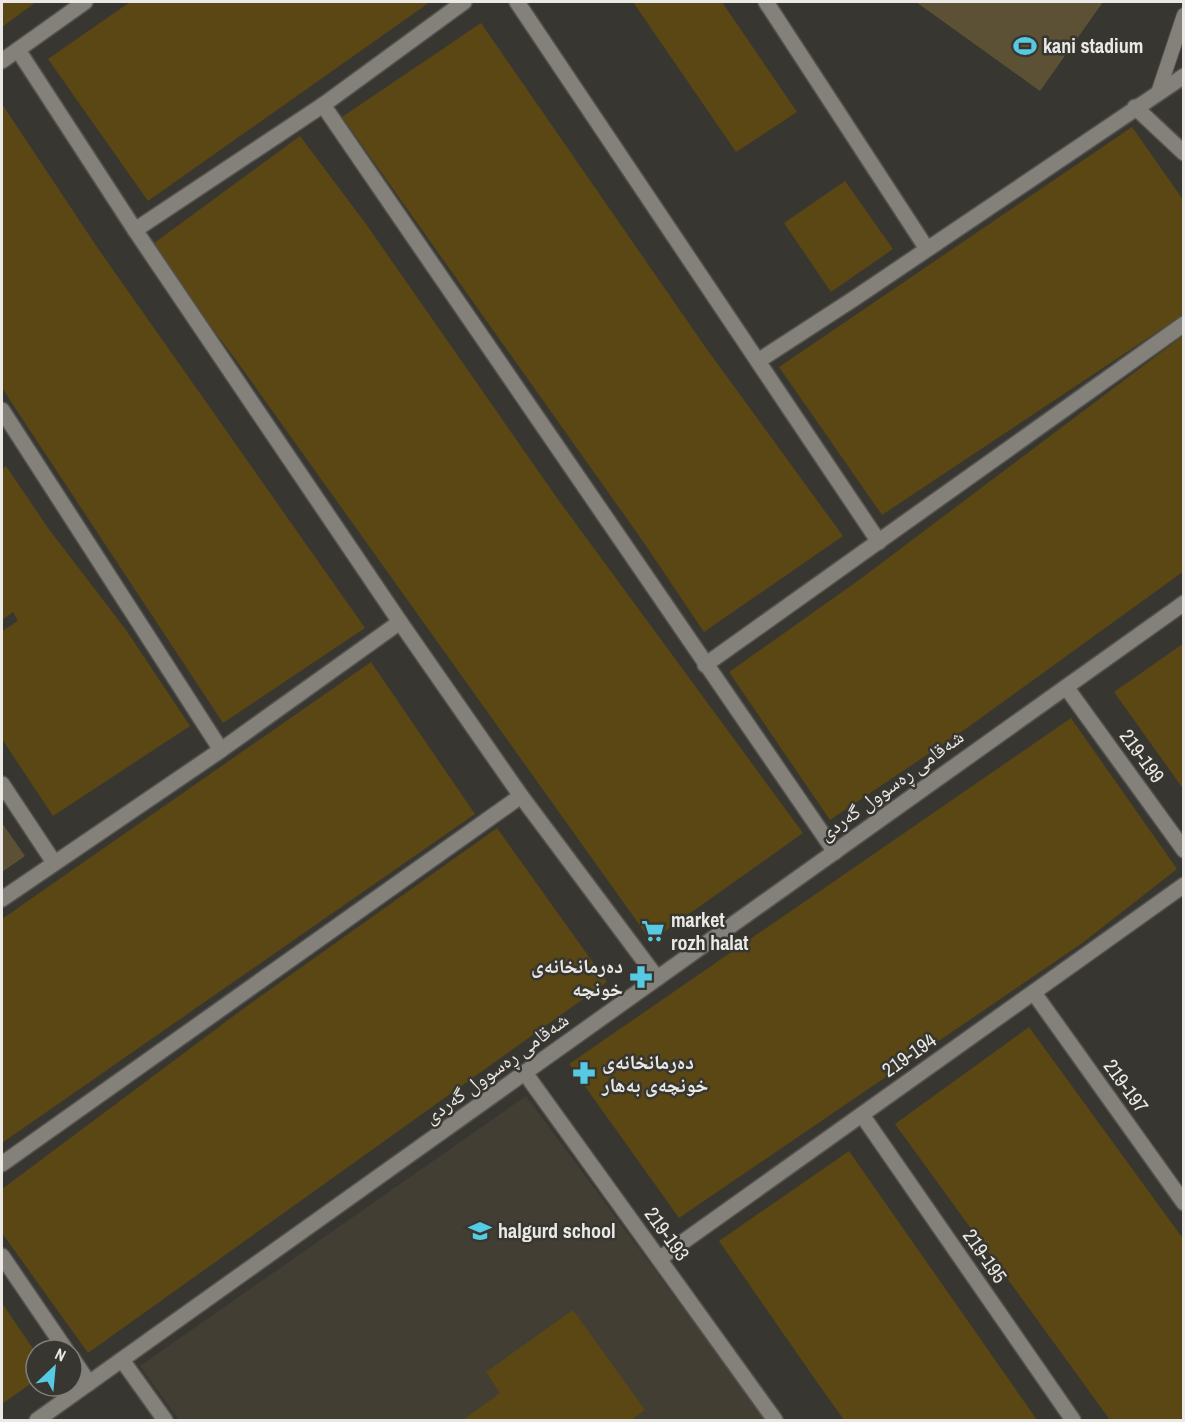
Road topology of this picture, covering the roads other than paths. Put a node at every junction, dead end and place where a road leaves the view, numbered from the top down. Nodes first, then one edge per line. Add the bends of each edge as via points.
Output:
1 (85, 2) edge
2 (464, 2) edge
3 (517, 2) edge
4 (766, 2) edge
5 (1184, 15) edge
6 (18, 50) junction
7 (2, 61) edge
8 (1184, 76) edge
9 (1158, 93) junction
10 (323, 105) junction
11 (1136, 107) junction
12 (1184, 153) edge
13 (135, 230) junction
14 (927, 249) junction
15 (1184, 324) edge
16 (758, 361) junction
17 (2, 410) edge
18 (879, 542) junction
19 (1184, 603) edge
20 (400, 622) junction
21 (705, 665) junction
22 (1066, 687) junction
23 (221, 750) junction
24 (2, 784) edge
25 (521, 796) junction
26 (1184, 849) edge
27 (835, 852) junction
28 (53, 861) junction
29 (1184, 885) edge
30 (2, 899) edge
31 (657, 978) junction
32 (1034, 993) junction
33 (525, 1072) junction
34 (862, 1114) junction
35 (2, 1164) edge
36 (1184, 1203) edge
37 (2, 1256) edge
38 (659, 1259) junction
39 (58, 1338) edge
40 (122, 1360) junction
41 (84, 1376) edge
42 (89, 1383) junction
43 (38, 1420) edge
44 (165, 1420) edge
45 (775, 1420) edge
46 (1073, 1420) edge

1 - 6 street
2 - 10 street
3 - 16 street
4 - 14 street
5 - 9 lane
6 - 7 street
6 - 13 street
8 - 9 street
9 - 11 street
10 - 13 street
10 - 21 street
11 - 12 street
11 - 14 street
13 - 20 street
14 - 16 street
15 - 18 street
16 - 18 street
17 - 23 street
18 - 21 street
19 - 22 street, شەقامی ڕەسوول گەردی
20 - 23 street
20 - 25 street
21 - 27 street
22 - 26 street, 219-199
22 - 27 street, شەقامی ڕەسوول گەردی
23 - 28 street
24 - 28 street
25 - 31 street
25 - 35 street
27 - 31 street, شەقامی ڕەسوول گەردی
28 - 30 street
29 - 32 street, 219-194
31 - 33 street, شەقامی ڕەسوول گەردی
32 - 34 street, 219-194
32 - 36 street, 219-197
33 - 38 street, 219-193
33 - 40 street, شەقامی ڕەسوول گەردی
34 - 38 street, 219-194
34 - 46 street, 219-195
37 - 39 street
38 - 45 street, 219-193
40 - 42 street, شەقامی ڕەسوول گەردی
40 - 44 street
41 - 42 street
42 - 43 street, شەقامی ڕەسوول گەردی

